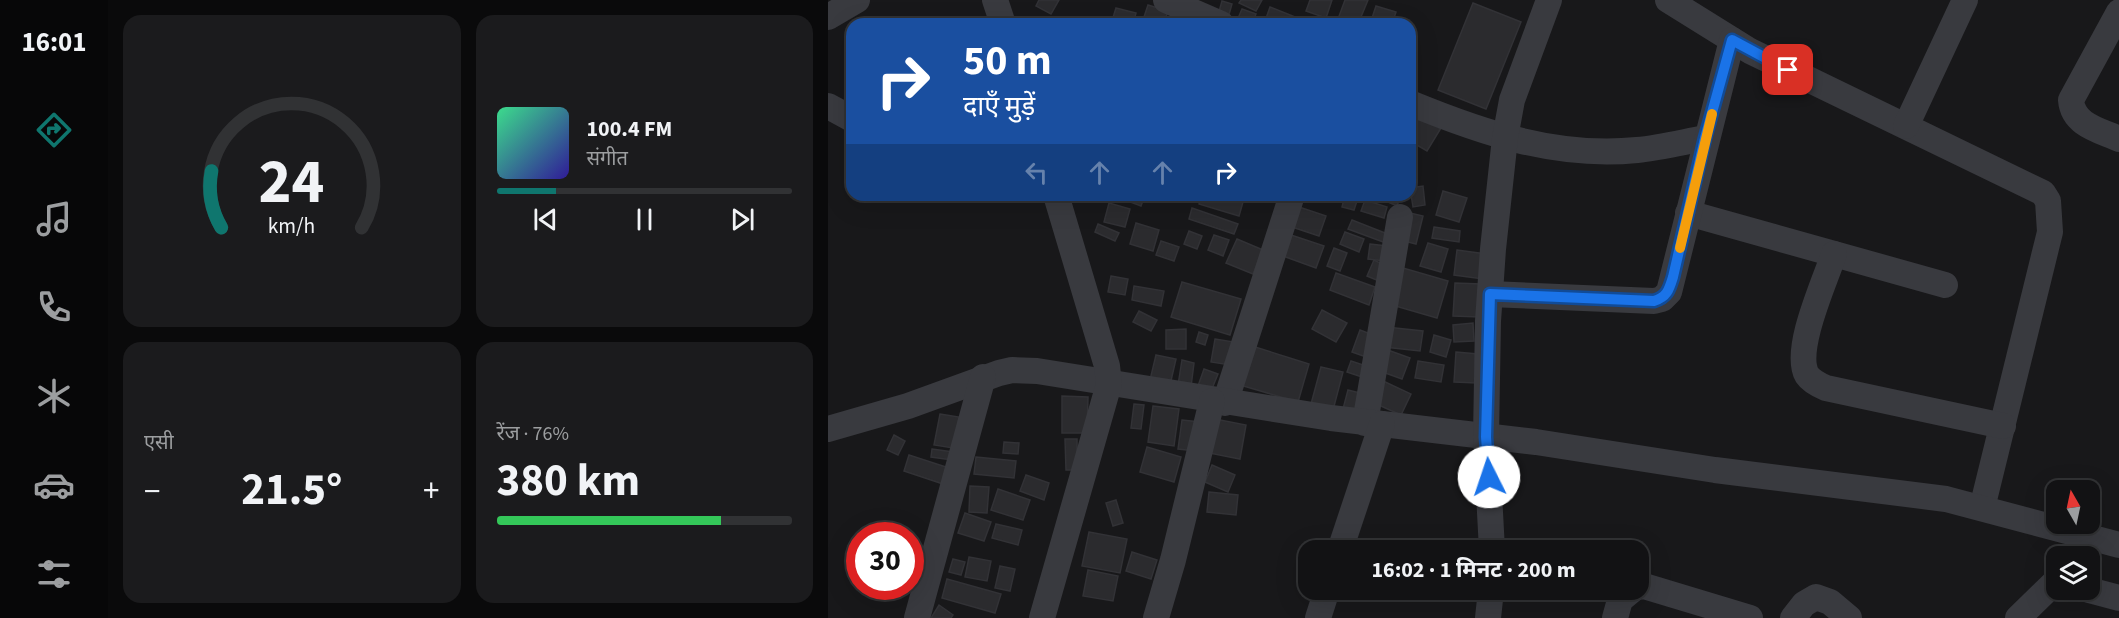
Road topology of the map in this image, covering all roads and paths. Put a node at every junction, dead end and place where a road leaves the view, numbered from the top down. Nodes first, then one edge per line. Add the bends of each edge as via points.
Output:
1 (858, 0) edge
2 (995, 0) edge
3 (1166, 0) edge
4 (1549, 0) edge
5 (1965, 0) edge
6 (1679, 3) edge
7 (2119, 12) edge
8 (828, 16) edge
9 (1001, 18) edge
10 (1207, 18) edge
11 (1732, 40) junction
12 (1416, 105) edge
13 (828, 106) edge
14 (846, 115) edge
15 (1906, 126) junction
16 (1505, 138) junction
17 (1705, 138) junction
18 (2119, 139) edge
19 (1058, 201) edge
20 (1290, 201) edge
21 (1688, 213) junction
22 (1401, 217) dead end
23 (1834, 254) junction
24 (1946, 285) dead end
25 (1490, 294) junction
26 (983, 378) junction
27 (1109, 384) junction
28 (1219, 402) junction
29 (1373, 423) junction
30 (2002, 426) junction
31 (828, 429) edge
32 (1486, 437) junction
33 (1982, 508) junction
34 (1343, 540) edge
35 (1491, 540) edge
36 (2097, 546) edge
37 (1649, 588) edge
38 (2046, 590) edge
39 (2100, 593) edge
40 (2119, 598) edge
41 (1324, 600) edge
42 (1490, 600) edge
43 (1620, 600) edge
44 (917, 618) edge
45 (1042, 618) edge
46 (1156, 618) edge
47 (1318, 618) edge
48 (1488, 618) edge
49 (1615, 618) edge
50 (1750, 618) edge
51 (1793, 618) edge
52 (1849, 618) edge
53 (2018, 618) edge

1 - 8 street
2 - 9 street
3 - 10 street
4 - 16 street via 1521,70
5 - 15 street
6 - 11 street
7 - 18 street via 2071,100 2078,119
11 - 15 street
11 - 17 street
12 - 16 street
13 - 14 street
15 - 30 street via 2034,186 2048,201 2050,232
16 - 17 street via 1589,152 1639,150
16 - 25 street
17 - 21 street
19 - 27 street
20 - 28 street
21 - 23 street
21 - 25 street via 1669,292 1662,299
22 - 29 street
23 - 24 street
23 - 30 street via 1803,346 1804,369 1809,377 1826,388
25 - 32 street
26 - 27 street via 1023,370
26 - 31 street via 908,406
26 - 44 street
27 - 28 street
27 - 45 street
28 - 29 street
28 - 46 street
29 - 32 street
29 - 34 street
30 - 33 street
32 - 33 street via 1946,499
32 - 35 street
33 - 36 street
37 - 50 street
38 - 53 street
39 - 40 street
41 - 47 street
42 - 48 street
43 - 49 street
51 - 52 street via 1816,597 1830,602

